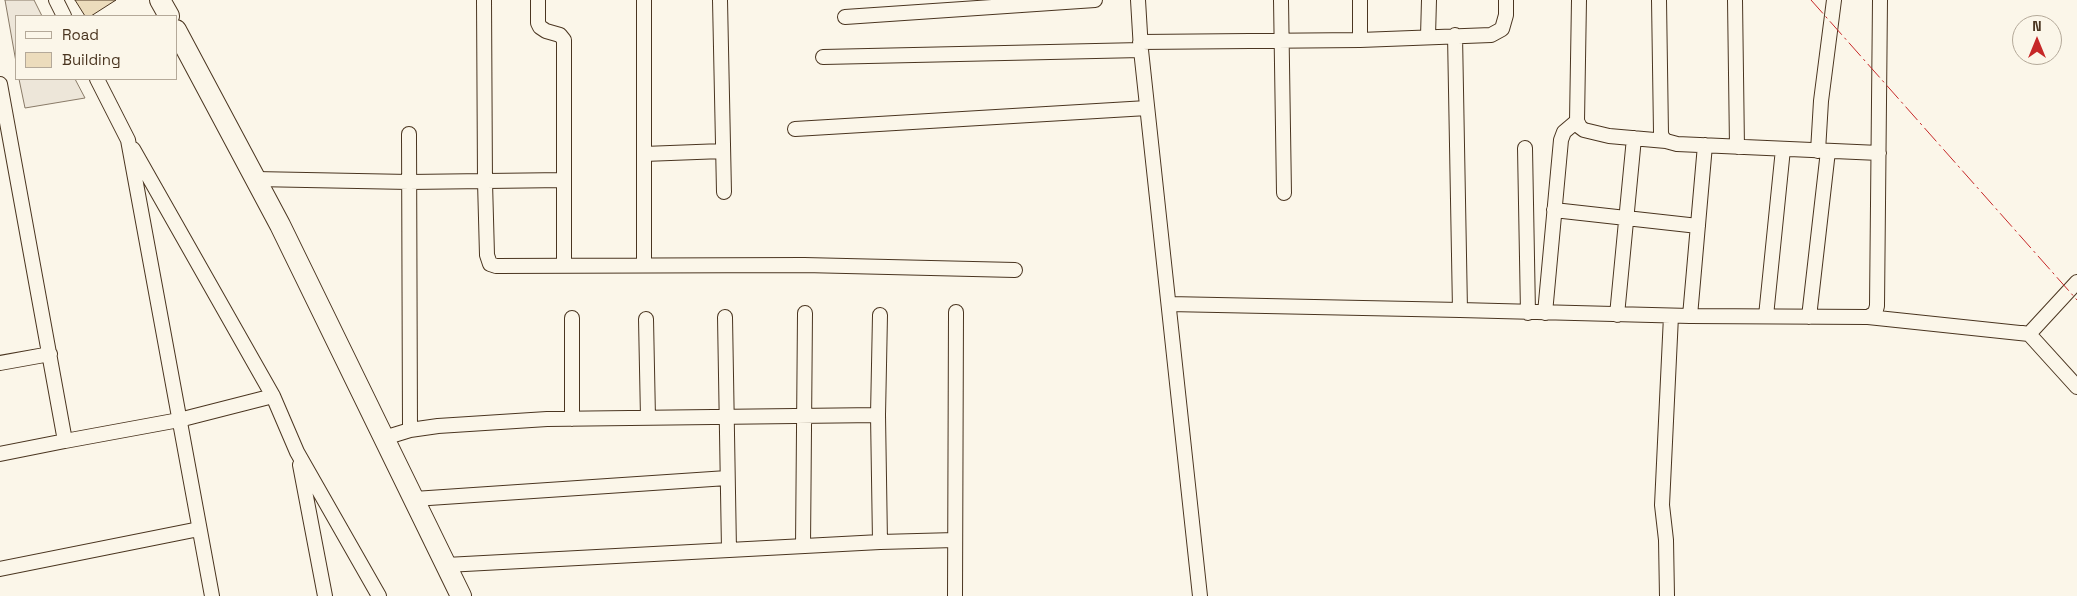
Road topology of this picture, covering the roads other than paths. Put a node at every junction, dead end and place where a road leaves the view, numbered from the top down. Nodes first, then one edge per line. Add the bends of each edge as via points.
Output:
1 (56, 0) edge
2 (160, 0) edge
3 (484, 0) edge
4 (538, 0) edge
5 (644, 0) edge
6 (720, 0) edge
7 (1095, 0) edge
8 (1138, 0) edge
9 (1281, 0) edge
10 (1360, 0) edge
11 (1428, 0) edge
12 (1506, 0) edge
13 (1579, 0) edge
14 (1659, 0) edge
15 (1735, 0) edge
16 (1834, 0) edge
17 (1880, 0) edge
18 (64, 15) edge
19 (168, 15) edge
20 (845, 17) dead end
21 (178, 34) edge
22 (1455, 35) junction
23 (1428, 36) junction
24 (1280, 40) junction
25 (1360, 40) junction
26 (1141, 46) junction
27 (823, 57) dead end
28 (97, 80) edge
29 (0, 84) edge
30 (1147, 108) junction
31 (1577, 121) junction
32 (795, 129) dead end
33 (409, 134) dead end
34 (1634, 138) junction
35 (128, 140) junction
36 (1666, 141) junction
37 (1705, 145) junction
38 (1737, 147) junction
39 (1525, 148) dead end
40 (1784, 149) junction
41 (724, 151) junction
42 (1823, 151) junction
43 (1879, 153) junction
44 (644, 154) junction
45 (256, 179) junction
46 (564, 180) junction
47 (409, 182) junction
48 (485, 182) junction
49 (724, 192) dead end
50 (1284, 193) dead end
51 (1554, 210) junction
52 (1626, 218) junction
53 (1698, 226) junction
54 (644, 265) junction
55 (564, 266) junction
56 (1015, 270) dead end
57 (2077, 282) edge
58 (1169, 304) junction
59 (1460, 310) junction
60 (956, 312) dead end
61 (1528, 312) junction
62 (805, 313) dead end
63 (1545, 313) junction
64 (880, 315) dead end
65 (1617, 315) junction
66 (1871, 315) junction
67 (1671, 316) junction
68 (1690, 316) junction
69 (1766, 316) junction
70 (725, 317) dead end
71 (1809, 317) junction
72 (572, 318) dead end
73 (646, 319) dead end
74 (2029, 334) junction
75 (50, 354) junction
76 (0, 364) edge
77 (2077, 387) edge
78 (273, 396) junction
79 (878, 415) junction
80 (805, 416) junction
81 (648, 418) junction
82 (728, 418) junction
83 (572, 419) junction
84 (179, 420) junction
85 (410, 430) junction
86 (384, 438) junction
87 (66, 441) junction
88 (297, 452) junction
89 (0, 454) edge
90 (727, 478) junction
91 (414, 499) junction
92 (200, 529) junction
93 (955, 540) junction
94 (880, 542) junction
95 (803, 546) junction
96 (729, 550) junction
97 (446, 565) junction
98 (0, 569) edge
99 (212, 596) edge
100 (326, 596) edge
101 (379, 596) edge
102 (460, 596) edge
103 (955, 596) edge
104 (1200, 596) edge
105 (1666, 596) edge

1 - 18 street
2 - 19 street
3 - 48 street
4 - 46 street via 540,27 564,40
5 - 44 street
6 - 41 street
7 - 20 street
8 - 26 street
9 - 24 street
10 - 25 street
11 - 23 street
12 - 22 street via 1505,24 1498,33
13 - 31 street
14 - 36 street via 1661,132
15 - 38 street
16 - 42 street via 1821,101
17 - 43 street
21 - 45 street
22 - 23 street
22 - 59 street
23 - 25 street
24 - 25 street
24 - 26 street
24 - 50 street
26 - 27 street
26 - 30 street
28 - 35 street
29 - 75 street
30 - 32 street
30 - 58 street
31 - 34 street via 1584,130
31 - 51 street via 1564,132 1561,140
33 - 47 street
34 - 36 street
34 - 52 street
35 - 78 street
35 - 84 street
36 - 37 street
37 - 38 street
37 - 53 street
38 - 40 street
39 - 61 street
40 - 42 street
40 - 69 street
41 - 44 street
41 - 49 street
42 - 43 street
42 - 71 street
43 - 66 street via 1878,306
44 - 54 street
45 - 47 street
45 - 86 street
46 - 48 street
46 - 55 street
47 - 48 street
47 - 85 street
48 - 55 street via 486,255 490,264
51 - 52 street
51 - 63 street
52 - 53 street
52 - 65 street
53 - 68 street
54 - 55 street
54 - 56 street
57 - 74 street
58 - 59 street
58 - 104 street
59 - 61 street
60 - 93 street
61 - 63 street
62 - 80 street
63 - 65 street
64 - 79 street
65 - 67 street
66 - 71 street
66 - 74 street
67 - 68 street
67 - 105 street via 1662,505
68 - 69 street
69 - 71 street
70 - 82 street
72 - 83 street
73 - 81 street
74 - 77 street
75 - 76 street
75 - 87 street
78 - 84 street
78 - 88 street
79 - 80 street
79 - 94 street
80 - 82 street
80 - 95 street
81 - 82 street
81 - 83 street
82 - 90 street
83 - 85 street
84 - 87 street
84 - 92 street
85 - 86 street
86 - 91 street
87 - 89 street
88 - 100 street
88 - 101 street
90 - 91 street
90 - 96 street
91 - 97 street
92 - 98 street
92 - 99 street
93 - 94 street
93 - 103 street
94 - 95 street
95 - 96 street
96 - 97 street
97 - 102 street

